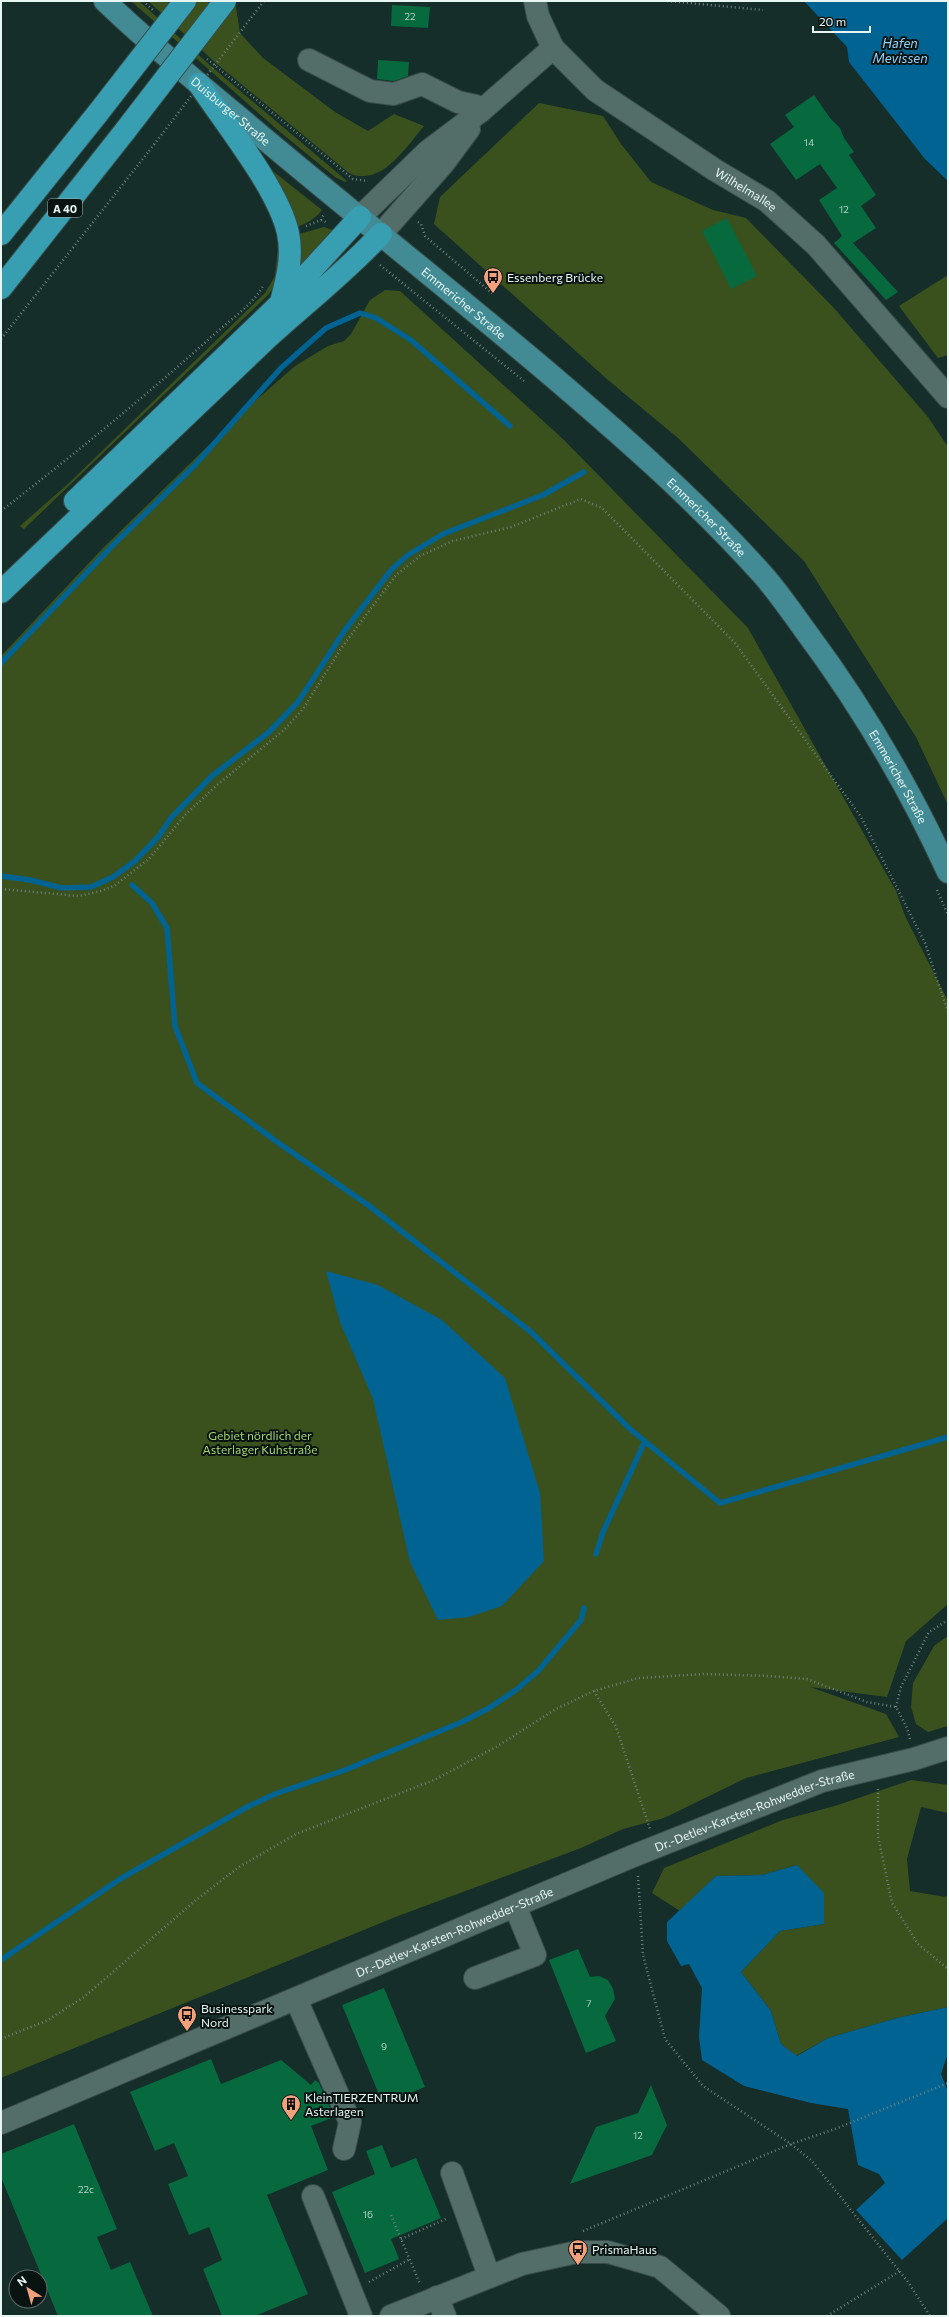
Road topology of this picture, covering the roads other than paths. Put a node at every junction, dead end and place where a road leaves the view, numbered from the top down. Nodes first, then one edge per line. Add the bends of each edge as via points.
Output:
1 (105, 1) edge
2 (185, 1) edge
3 (225, 1) edge
4 (535, 1) edge
5 (553, 48) junction
6 (309, 60) dead end
7 (199, 84) junction
8 (482, 111) junction
9 (360, 217) junction
10 (1, 234) edge
11 (381, 234) junction
12 (1, 288) edge
13 (281, 303) junction
14 (948, 396) edge
15 (1, 574) edge
16 (1, 592) edge
17 (941, 878) edge
18 (948, 1748) edge
19 (914, 1759) junction
20 (948, 1762) edge
21 (515, 1906) junction
22 (475, 1978) dead end
23 (296, 1999) junction
24 (1, 2123) edge
25 (344, 2149) dead end
26 (452, 2173) dead end
27 (313, 2196) dead end
28 (489, 2276) junction
29 (436, 2305) edge
30 (361, 2316) edge
31 (391, 2316) edge
32 (719, 2316) edge

1 - 7 main road, Duisburger Straße
2 - 10 highway, A 40, bridge
3 - 12 highway, A 40, bridge
4 - 5 street, Wilhelmallee via 538,16
5 - 8 street
5 - 14 street, Wilhelmallee via 596,90 708,166 767,201 816,245
6 - 8 street via 370,91 394,94 422,84 458,102 476,106
7 - 9 main road, Duisburger Straße
7 - 13 highway via 280,208 288,233 290,257
8 - 9 street via 428,151
8 - 11 street via 443,164
9 - 11 main road, Duisburger Straße
9 - 13 highway
11 - 16 highway
11 - 17 main road, Emmericher Straße via 584,403 669,479 766,577 835,671 895,769 932,838
13 - 15 highway
18 - 19 street, Dr.-Detlev-Karsten-Rohwedder-Straße
19 - 20 street, Dr.-Detlev-Karsten-Rohwedder-Straße
19 - 21 street, Dr.-Detlev-Karsten-Rohwedder-Straße via 822,1781
21 - 22 street via 535,1955
21 - 23 street, Dr.-Detlev-Karsten-Rohwedder-Straße
23 - 24 street, Dr.-Detlev-Karsten-Rohwedder-Straße
23 - 25 street via 350,2122
26 - 28 street
27 - 30 street
28 - 29 street
28 - 32 street via 565,2253 608,2252 660,2267
29 - 31 street

